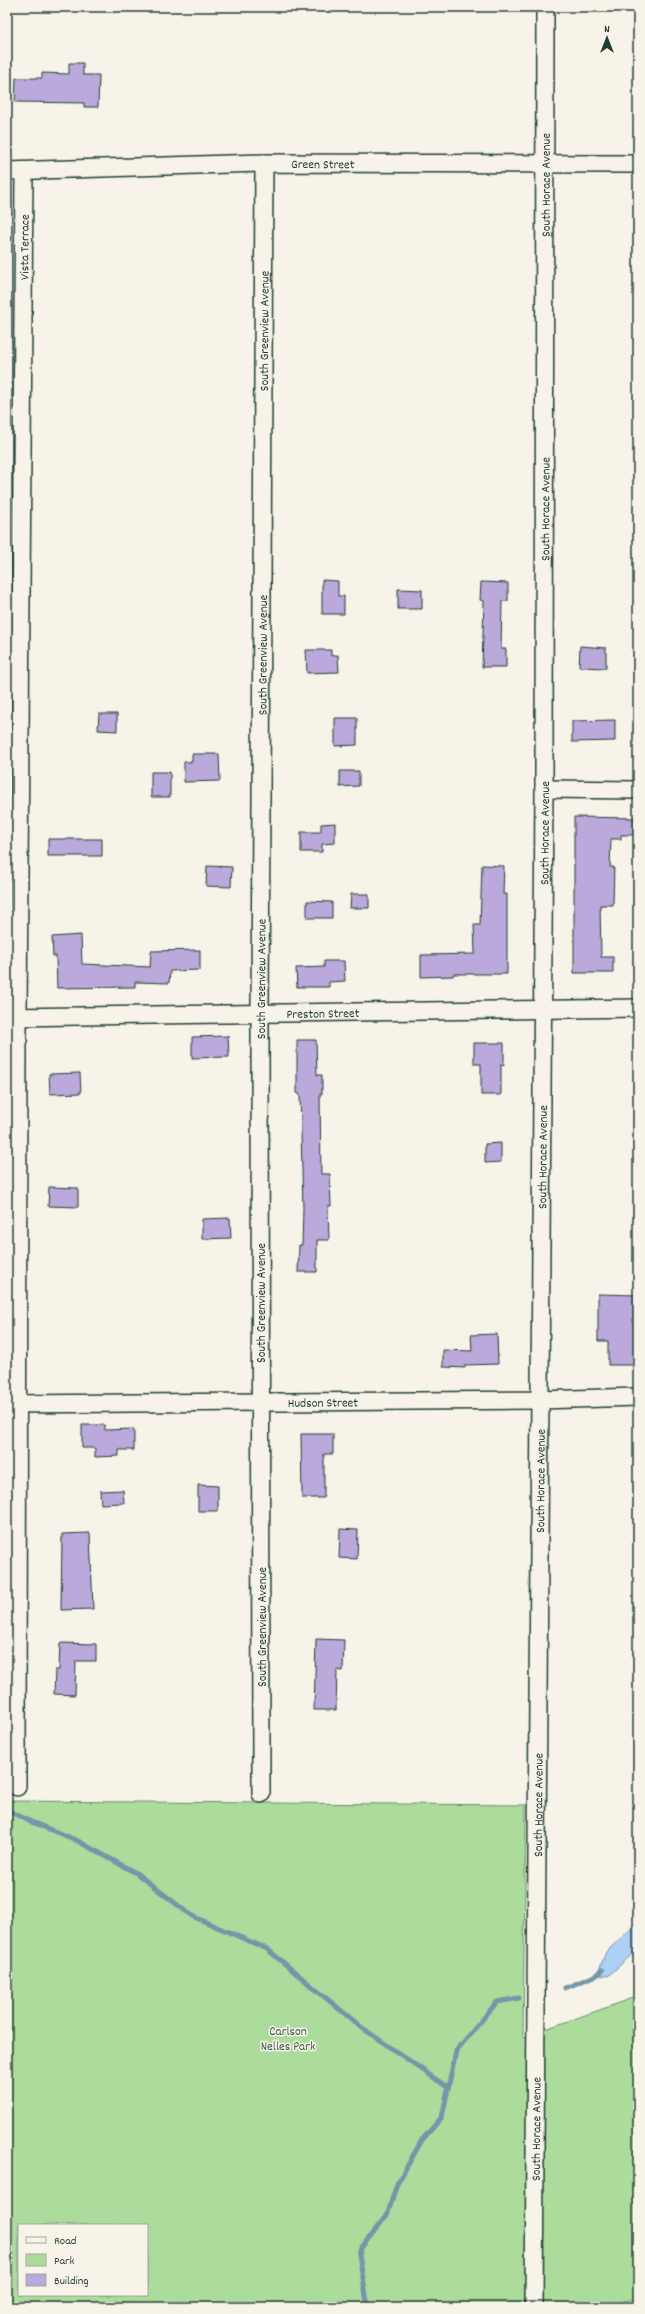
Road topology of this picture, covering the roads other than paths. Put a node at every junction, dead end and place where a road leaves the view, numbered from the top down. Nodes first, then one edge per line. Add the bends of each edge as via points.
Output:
1 (544, 7) edge
2 (264, 164) junction
3 (638, 164) edge
4 (543, 165) junction
5 (7, 171) edge
6 (24, 171) junction
7 (544, 789) junction
8 (638, 790) edge
9 (638, 1008) edge
10 (543, 1010) junction
11 (260, 1013) junction
12 (13, 1017) edge
13 (638, 1396) edge
14 (538, 1400) junction
15 (260, 1402) junction
16 (13, 1404) edge
17 (17, 1787) dead end
18 (261, 1794) dead end
19 (534, 2307) edge

1 - 4 street, South Horace Avenue
2 - 4 street, Green Street
2 - 6 street, Green Street
2 - 11 street, South Greenview Avenue
3 - 4 street, Green Street
4 - 7 street, South Horace Avenue
5 - 6 street, Green Street
6 - 12 street, Vista Terrace
7 - 8 street
7 - 10 street, South Horace Avenue
9 - 10 street, Preston Street
10 - 11 street, Preston Street
10 - 14 street, South Horace Avenue
11 - 12 street, Preston Street
11 - 15 street, South Greenview Avenue
12 - 16 street, Vista Terrace
13 - 14 street, Hudson Street
14 - 15 street, Hudson Street
14 - 19 street, South Horace Avenue
15 - 16 street, Hudson Street
15 - 18 street, South Greenview Avenue
16 - 17 street, Vista Terrace

